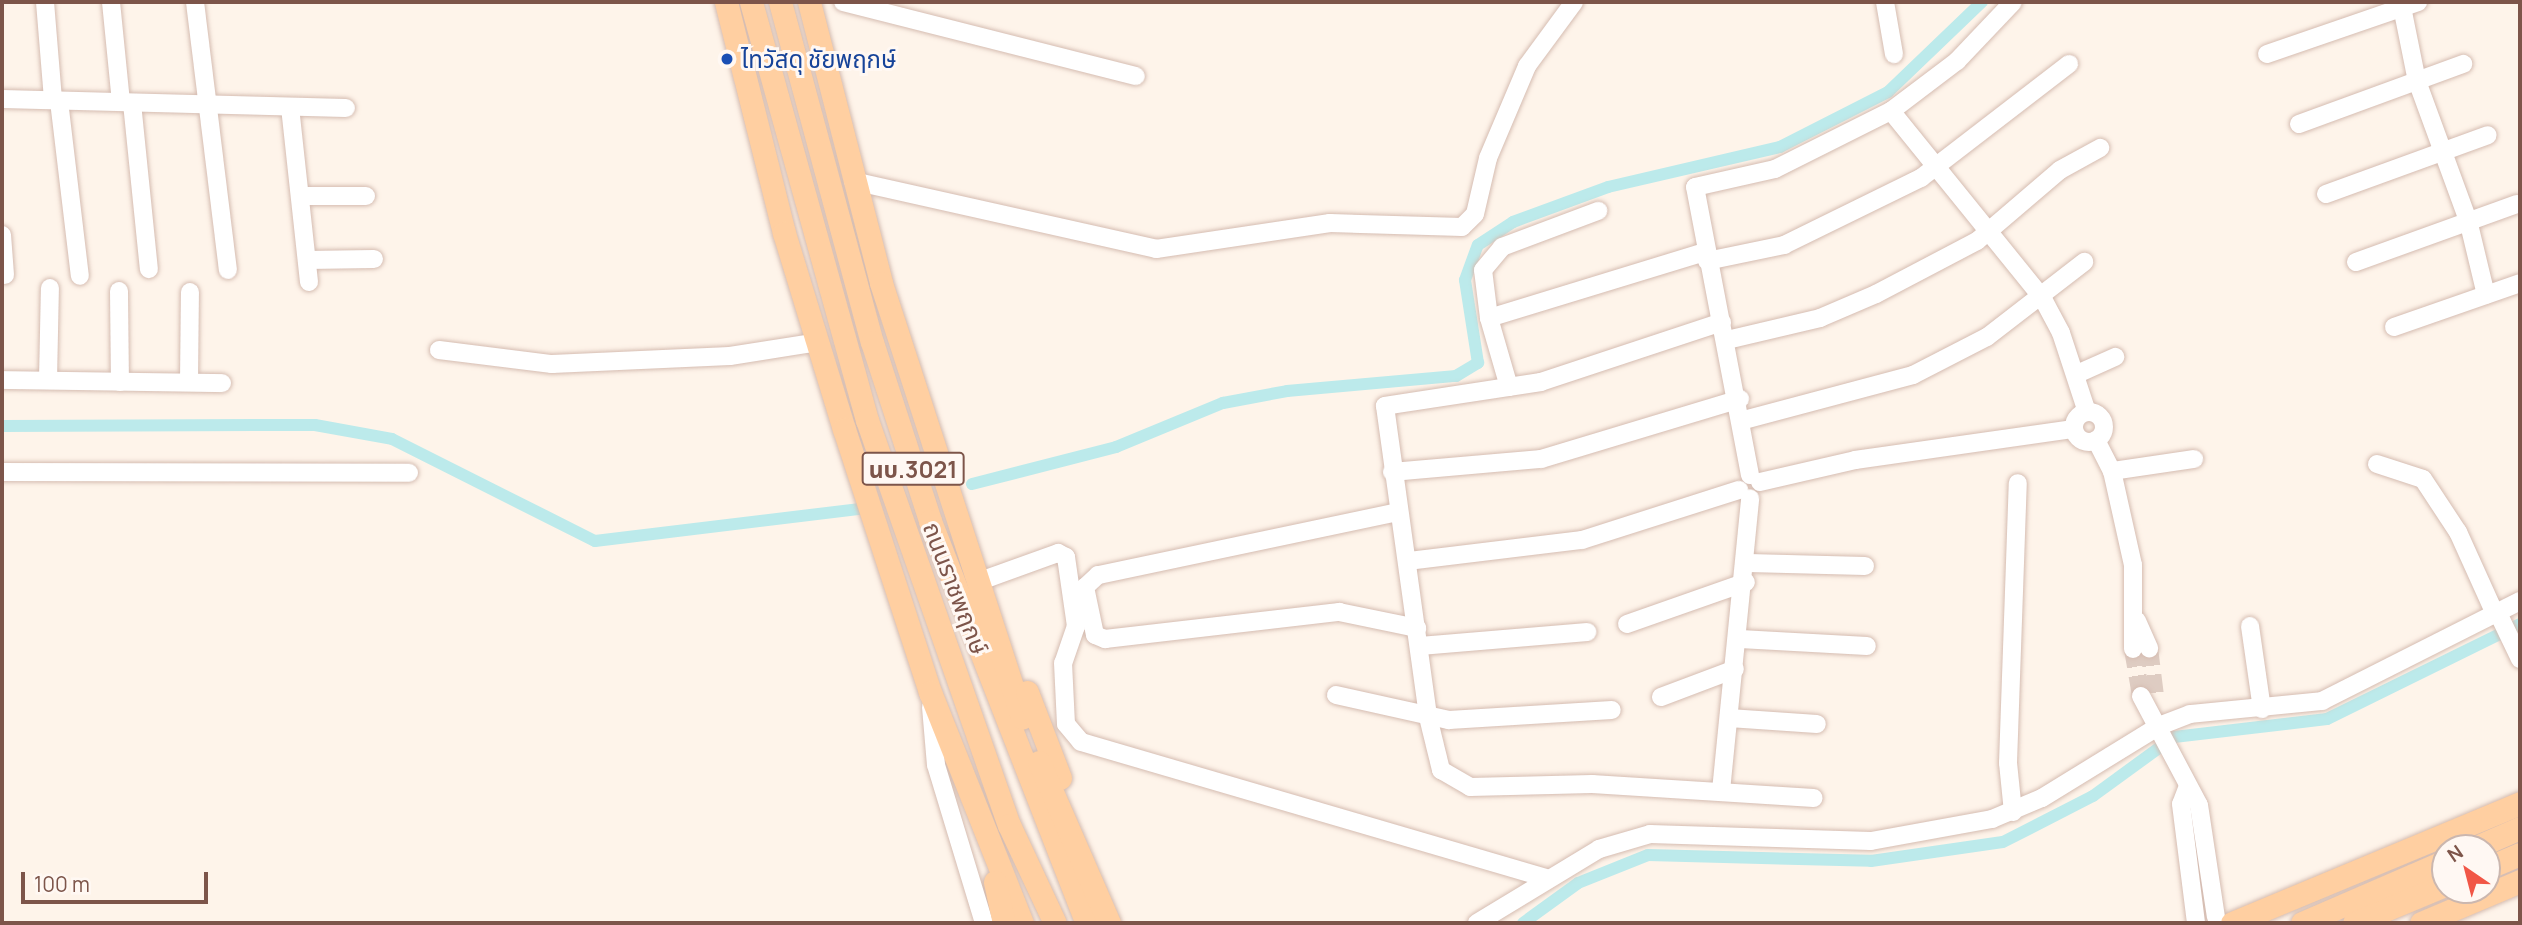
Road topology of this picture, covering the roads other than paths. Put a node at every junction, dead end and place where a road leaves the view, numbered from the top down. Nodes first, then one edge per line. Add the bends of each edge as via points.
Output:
1 (45, 2) edge
2 (111, 2) edge
3 (194, 2) edge
4 (726, 2) edge
5 (751, 2) edge
6 (780, 2) edge
7 (809, 2) edge
8 (843, 2) edge
9 (1574, 2) edge
10 (1885, 2) edge
11 (2013, 2) edge
12 (2418, 2) edge
13 (2400, 5) edge
14 (1894, 54) dead end
15 (2267, 54) dead end
16 (2069, 64) dead end
17 (2463, 64) dead end
18 (1136, 76) dead end
19 (826, 80) junction
20 (2417, 81) junction
21 (2, 99) edge
22 (56, 101) junction
23 (127, 102) junction
24 (290, 107) junction
25 (207, 108) junction
26 (346, 108) dead end
27 (1891, 111) junction
28 (2299, 124) dead end
29 (2488, 135) dead end
30 (2100, 148) dead end
31 (2442, 151) junction
32 (1938, 167) junction
33 (853, 181) junction
34 (2326, 194) dead end
35 (300, 196) junction
36 (366, 196) dead end
37 (2517, 204) dead end
38 (1598, 211) dead end
39 (2468, 220) junction
40 (841, 227) junction
41 (1990, 230) junction
42 (2, 235) edge
43 (1706, 257) junction
44 (374, 259) dead end
45 (307, 260) junction
46 (2084, 262) dead end
47 (2356, 262) dead end
48 (149, 269) dead end
49 (228, 270) dead end
50 (5, 275) dead end
51 (80, 276) dead end
52 (309, 282) dead end
53 (2520, 283) edge
54 (50, 288) dead end
55 (120, 291) dead end
56 (190, 292) dead end
57 (2486, 295) junction
58 (2043, 299) junction
59 (1489, 318) junction
60 (1722, 322) junction
61 (2394, 327) dead end
62 (1727, 340) junction
63 (818, 342) junction
64 (439, 350) dead end
65 (2115, 357) dead end
66 (2077, 374) junction
67 (2, 380) edge
68 (48, 380) junction
69 (120, 382) junction
70 (189, 382) junction
71 (222, 383) dead end
72 (1509, 387) junction
73 (837, 393) junction
74 (1740, 399) junction
75 (2087, 412) junction
76 (1744, 420) junction
77 (2074, 429) junction
78 (2096, 440) junction
79 (2194, 459) dead end
80 (2376, 464) dead end
81 (886, 470) junction
82 (2112, 471) junction
83 (2, 472) edge
84 (1392, 472) junction
85 (409, 473) dead end
86 (1755, 479) junction
87 (2018, 483) dead end
88 (1745, 494) junction
89 (951, 500) junction
90 (1398, 512) junction
91 (1408, 561) junction
92 (1748, 563) junction
93 (1865, 566) dead end
94 (983, 580) junction
95 (1746, 582) junction
96 (2520, 601) edge
97 (2498, 615) junction
98 (1627, 624) dead end
99 (2250, 626) dead end
100 (1587, 632) dead end
101 (1418, 637) junction
102 (1740, 639) junction
103 (1867, 646) dead end
104 (2141, 648) tunnel mouth
105 (2520, 659) edge
106 (1735, 669) junction
107 (930, 692) junction
108 (1336, 695) dead end
109 (2148, 696) tunnel mouth
110 (1661, 697) dead end
111 (2262, 709) junction
112 (1612, 710) dead end
113 (1428, 717) junction
114 (1729, 718) junction
115 (1817, 724) dead end
116 (2159, 726) junction
117 (1721, 792) junction
118 (1814, 798) dead end
119 (2520, 803) edge
120 (2012, 812) junction
121 (981, 825) junction
122 (1009, 825) junction
123 (2520, 828) edge
124 (2501, 836) edge
125 (2520, 854) edge
126 (2501, 862) edge
127 (2431, 870) edge
128 (1545, 878) junction
129 (2520, 881) edge
130 (2431, 890) edge
131 (2363, 912) edge
132 (2211, 922) edge
133 (984, 923) edge
134 (1004, 923) edge
135 (1023, 923) edge
136 (1038, 923) edge
137 (1055, 923) edge
138 (1087, 923) edge
139 (1109, 923) edge
140 (1123, 923) edge
141 (1477, 923) edge
142 (2302, 923) edge
143 (2421, 923) edge

1 - 22 street
2 - 23 street
3 - 25 street
4 - 63 main road
5 - 81 main road, ถนนราชพฤกษ์ / นบ.3021
6 - 40 main road, ถนนราชพฤกษ์ / นบ.3021
7 - 19 main road, นบ.3021
8 - 18 street
9 - 33 street via 1527,66 1488,158 1475,214 1462,227 1330,223 1156,248
10 - 14 street
11 - 27 street via 1957,61
12 - 13 street
13 - 15 street
13 - 20 street
16 - 32 street
17 - 20 street
19 - 33 main road
19 - 40 main road, นบ.3021
20 - 28 street
20 - 31 street
21 - 22 street
22 - 23 street
22 - 51 street
23 - 25 street
23 - 48 street
24 - 25 street
24 - 26 street
24 - 35 street
25 - 49 street
27 - 32 street
27 - 43 street via 1775,169 1697,185
29 - 31 street
30 - 41 street via 2060,170
31 - 34 street
31 - 39 street
32 - 41 street
32 - 43 street via 1806,236
33 - 89 main road
35 - 36 street
35 - 45 street
37 - 39 street
38 - 59 street via 1502,247 1481,279
39 - 47 street
39 - 57 street
40 - 138 main road, ถนนราชพฤกษ์ / นบ.3021 via 930,521
41 - 58 street
41 - 62 street via 1865,299 1820,318
42 - 50 street
43 - 59 street
43 - 60 street
44 - 45 street
45 - 52 street
46 - 58 street
53 - 57 street
54 - 68 street
55 - 69 street
56 - 70 street
57 - 61 street
58 - 66 street
58 - 76 street via 1913,375
59 - 72 street
60 - 62 street
60 - 72 street
62 - 74 street
63 - 64 street via 730,356 552,364
63 - 73 main road
65 - 66 street
66 - 75 street
67 - 68 street
68 - 69 street
69 - 70 street
70 - 71 street
72 - 84 street via 1385,406
73 - 81 main road
73 - 107 main road
74 - 76 street
74 - 84 street via 1541,459
75 - 77 street
75 - 78 street via 2103,422
76 - 86 street
77 - 78 street via 2083,440
77 - 86 street
78 - 82 street
79 - 82 street
80 - 97 street via 2423,479 2458,532
81 - 122 main road, ถนนราชพฤกษ์ / นบ.3021
82 - 104 street via 2133,565
83 - 85 street
84 - 90 street
86 - 88 street
87 - 120 street via 2008,763
88 - 91 street via 1582,540
88 - 92 street
89 - 94 main road
89 - 139 main road via 982,610 1074,847
90 - 91 street
90 - 101 street via 1098,575 1085,587 1095,635 1105,639 1339,612
91 - 101 street
92 - 93 street
92 - 95 street
94 - 128 street via 1058,553 1066,558 1076,626 1063,663 1066,724 1081,742
94 - 140 main road
95 - 98 street
95 - 102 street
96 - 97 street
97 - 105 street
97 - 111 street via 2322,701
99 - 111 street
100 - 101 street
101 - 113 street
102 - 103 street
102 - 106 street
106 - 110 street
106 - 114 street
107 - 121 main road
107 - 133 street via 936,765
108 - 113 street
109 - 116 street
111 - 116 street via 2190,714
112 - 113 street
113 - 117 street via 1441,770 1470,787 1569,784
114 - 115 street
114 - 117 street
116 - 120 street
116 - 132 street via 2199,805
117 - 118 street
119 - 132 main road
120 - 128 street via 1871,841 1650,834 1599,849
121 - 134 main road
121 - 135 main road
122 - 136 main road
122 - 137 main road, ถนนราชพฤกษ์ / นบ.3021
123 - 124 main road
125 - 126 main road
127 - 131 main road
128 - 141 street
129 - 143 main road
130 - 131 main road
131 - 142 main road

